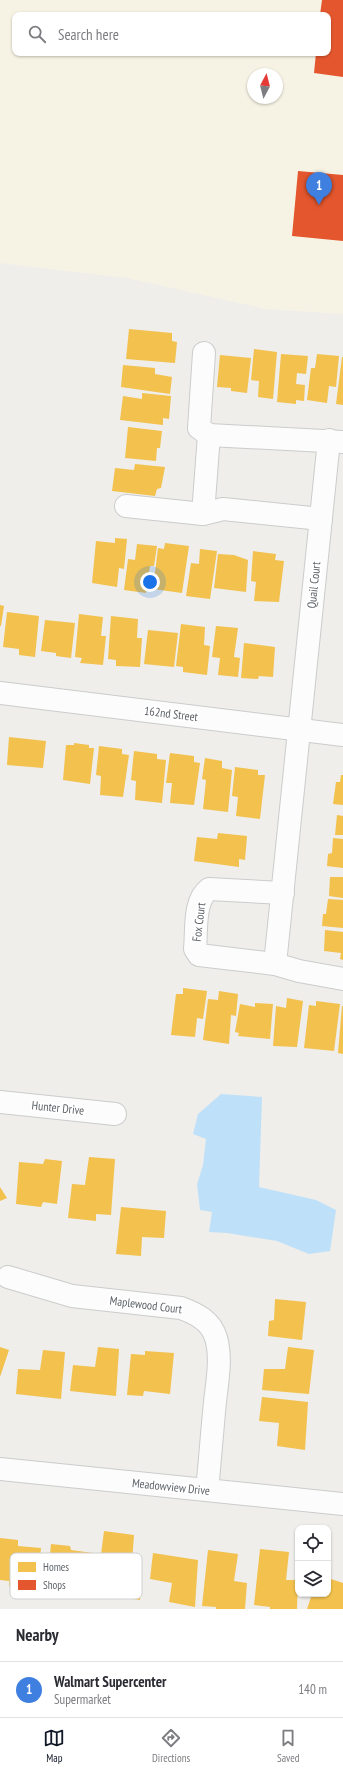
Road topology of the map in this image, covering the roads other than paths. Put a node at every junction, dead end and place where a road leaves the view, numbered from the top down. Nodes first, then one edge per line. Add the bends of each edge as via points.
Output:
1 (204, 353) dead end
2 (209, 435) junction
3 (336, 441) edge
4 (126, 506) dead end
5 (203, 514) junction
6 (321, 519) junction
7 (0, 693) edge
8 (300, 730) junction
9 (343, 735) edge
10 (283, 893) junction
11 (275, 964) junction
12 (343, 979) edge
13 (0, 1102) edge
14 (115, 1114) dead end
15 (8, 1277) dead end
16 (0, 1469) edge
17 (207, 1490) junction
18 (343, 1504) edge

1 - 2 street via 199,428
2 - 3 street
2 - 5 street
3 - 6 street, Quail Court
4 - 5 street
5 - 6 street via 223,509
6 - 8 street, Quail Court
7 - 8 street, 162nd Street
8 - 9 street, 162nd Street
8 - 10 street
10 - 11 street
10 - 11 street, Fox Court via 209,889 203,894 198,906 195,949 199,955
11 - 12 street, Fox Court
13 - 14 street, Hunter Drive
15 - 17 street, Maplewood Court via 72,1296 181,1308 206,1320 216,1338 218,1354
16 - 17 street, Meadowview Drive
17 - 18 street, Meadowview Drive

